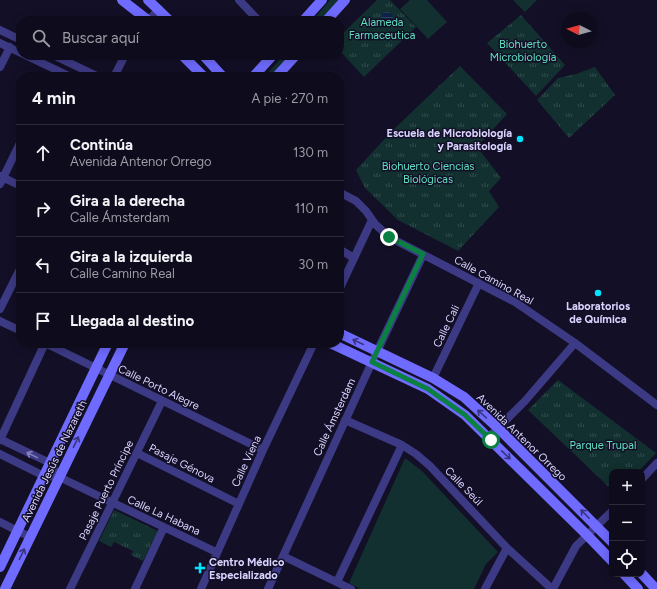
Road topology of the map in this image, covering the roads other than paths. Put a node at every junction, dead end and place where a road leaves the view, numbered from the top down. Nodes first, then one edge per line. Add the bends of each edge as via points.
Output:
1 (122, 0) edge
2 (148, 0) edge
3 (239, 0) edge
4 (322, 0) edge
5 (345, 0) edge
6 (159, 9) junction
7 (142, 16) edge
8 (153, 16) edge
9 (165, 16) edge
10 (253, 16) edge
11 (308, 16) edge
12 (331, 16) edge
13 (0, 30) edge
14 (16, 38) edge
15 (0, 43) edge
16 (10, 48) junction
17 (16, 51) edge
18 (33, 60) edge
19 (63, 60) edge
20 (122, 60) edge
21 (187, 60) edge
22 (208, 60) edge
23 (268, 60) edge
24 (290, 60) edge
25 (0, 67) edge
26 (52, 72) edge
27 (89, 72) edge
28 (116, 72) edge
29 (199, 72) edge
30 (219, 72) edge
31 (257, 72) edge
32 (280, 72) edge
33 (16, 150) edge
34 (1, 179) edge
35 (16, 184) edge
36 (344, 195) edge
37 (372, 220) junction
38 (344, 253) edge
39 (423, 254) junction
40 (354, 258) junction
41 (16, 276) edge
42 (344, 279) edge
43 (479, 283) junction
44 (2, 300) edge
45 (0, 309) edge
46 (0, 321) edge
47 (16, 329) edge
48 (344, 335) edge
49 (575, 343) junction
50 (43, 348) edge
51 (55, 348) edge
52 (106, 348) edge
53 (122, 348) edge
54 (312, 348) edge
55 (341, 348) edge
56 (377, 351) junction
57 (372, 362) junction
58 (96, 368) junction
59 (109, 375) junction
60 (433, 378) junction
61 (162, 401) junction
62 (657, 405) edge
63 (345, 420) junction
64 (498, 428) junction
65 (488, 438) junction
66 (0, 440) edge
67 (402, 445) junction
68 (263, 450) junction
69 (137, 452) junction
70 (0, 454) edge
71 (50, 463) junction
72 (657, 463) edge
73 (44, 476) junction
74 (645, 476) edge
75 (59, 477) junction
76 (112, 502) junction
77 (238, 504) junction
78 (609, 514) edge
79 (0, 522) edge
80 (164, 527) junction
81 (597, 527) junction
82 (18, 531) junction
83 (587, 535) junction
84 (30, 537) junction
85 (611, 541) edge
86 (507, 548) junction
87 (216, 552) junction
88 (283, 556) junction
89 (609, 558) edge
90 (0, 567) edge
91 (645, 576) edge
92 (626, 577) edge
93 (643, 577) edge
94 (337, 582) junction
95 (635, 588) edge
96 (5, 589) edge
97 (70, 589) edge
98 (135, 589) edge
99 (200, 589) edge
100 (268, 589) edge
101 (351, 589) edge
102 (485, 589) edge
103 (553, 589) edge
104 (656, 589) edge

1 - 7 main road
2 - 6 main road
3 - 10 street
4 - 11 main road
5 - 12 main road
6 - 8 street
6 - 9 main road
13 - 14 street
15 - 16 street
16 - 17 street
16 - 25 street
18 - 26 street
19 - 27 street
20 - 28 street
21 - 29 main road
22 - 30 main road
23 - 31 main road
24 - 32 main road
33 - 34 street
34 - 35 street
36 - 37 street, Calle Camino Real via 356,201
37 - 39 street, Calle Camino Real via 389,237
37 - 40 street
38 - 40 street
39 - 43 street, Calle Camino Real
39 - 56 street, Calle Ámsterdam
40 - 42 street
41 - 44 street
43 - 49 street, Calle Camino Real via 515,302
43 - 60 street, Calle Cali
44 - 45 street
46 - 47 street
56 -> 48 main road, Avenida Antenor Orrego
49 - 62 street, Calle Camino Real
49 - 64 street
50 - 66 street
51 - 58 street, Calle Porto Alegre
52 - 58 main road, Avenida Jesús de Nazareth
53 - 59 main road, Avenida Jesús de Nazareth
54 - 68 street, Calle Viena
55 - 57 main road
56 - 57 street, Calle Ámsterdam
56 - 60 main road, Avenida Antenor Orrego
57 - 63 street, Calle Ámsterdam
57 - 65 main road via 428,389 465,415
58 - 59 street, Calle Porto Alegre
58 - 71 main road, Avenida Jesús de Nazareth
59 - 61 street, Calle Porto Alegre
75 -> 59 main road, Avenida Jesús de Nazareth
64 -> 60 main road, Avenida Antenor Orrego via 464,398
61 - 68 street, Calle Porto Alegre
61 - 69 street, Pasaje Puerto Príncipe
63 - 67 street, Calle Seúl
63 - 88 street, Calle Ámsterdam
64 - 65 street
81 -> 64 main road, Avenida Antenor Orrego
65 -> 83 main road
71 -> 66 street
67 - 86 street, Calle Seúl via 430,466
67 - 94 street
68 - 77 street, Calle Viena
69 - 76 street, Pasaje Puerto Príncipe
69 - 77 street, Pasaje Génova
70 - 73 street, Calle La Habana
71 - 73 main road, Avenida Jesús de Nazareth
71 - 75 street
72 - 74 street
73 - 75 street, Calle La Habana
73 - 82 main road, Avenida Jesús de Nazareth
75 - 76 street, Calle La Habana
75 - 84 main road, Avenida Jesús de Nazareth
76 - 80 street, Calle La Habana
76 - 97 street, Pasaje Puerto Príncipe
77 - 87 street, Calle Viena
78 - 81 street
79 - 82 street
80 - 87 street, Calle La Habana
80 - 98 street
81 - 83 street
81 - 85 main road, Avenida Antenor Orrego
82 - 84 street
82 - 90 main road, Avenida Jesús de Nazareth
83 - 89 main road
83 - 103 street via 576,546
96 -> 84 main road, Avenida Jesús de Nazareth
86 - 102 street
86 - 103 street, Calle Seúl
87 - 99 street, Calle Viena
88 - 94 street
88 - 100 street, Calle Ámsterdam
91 - 104 main road
92 - 95 main road
93 - 95 street
94 - 101 street

